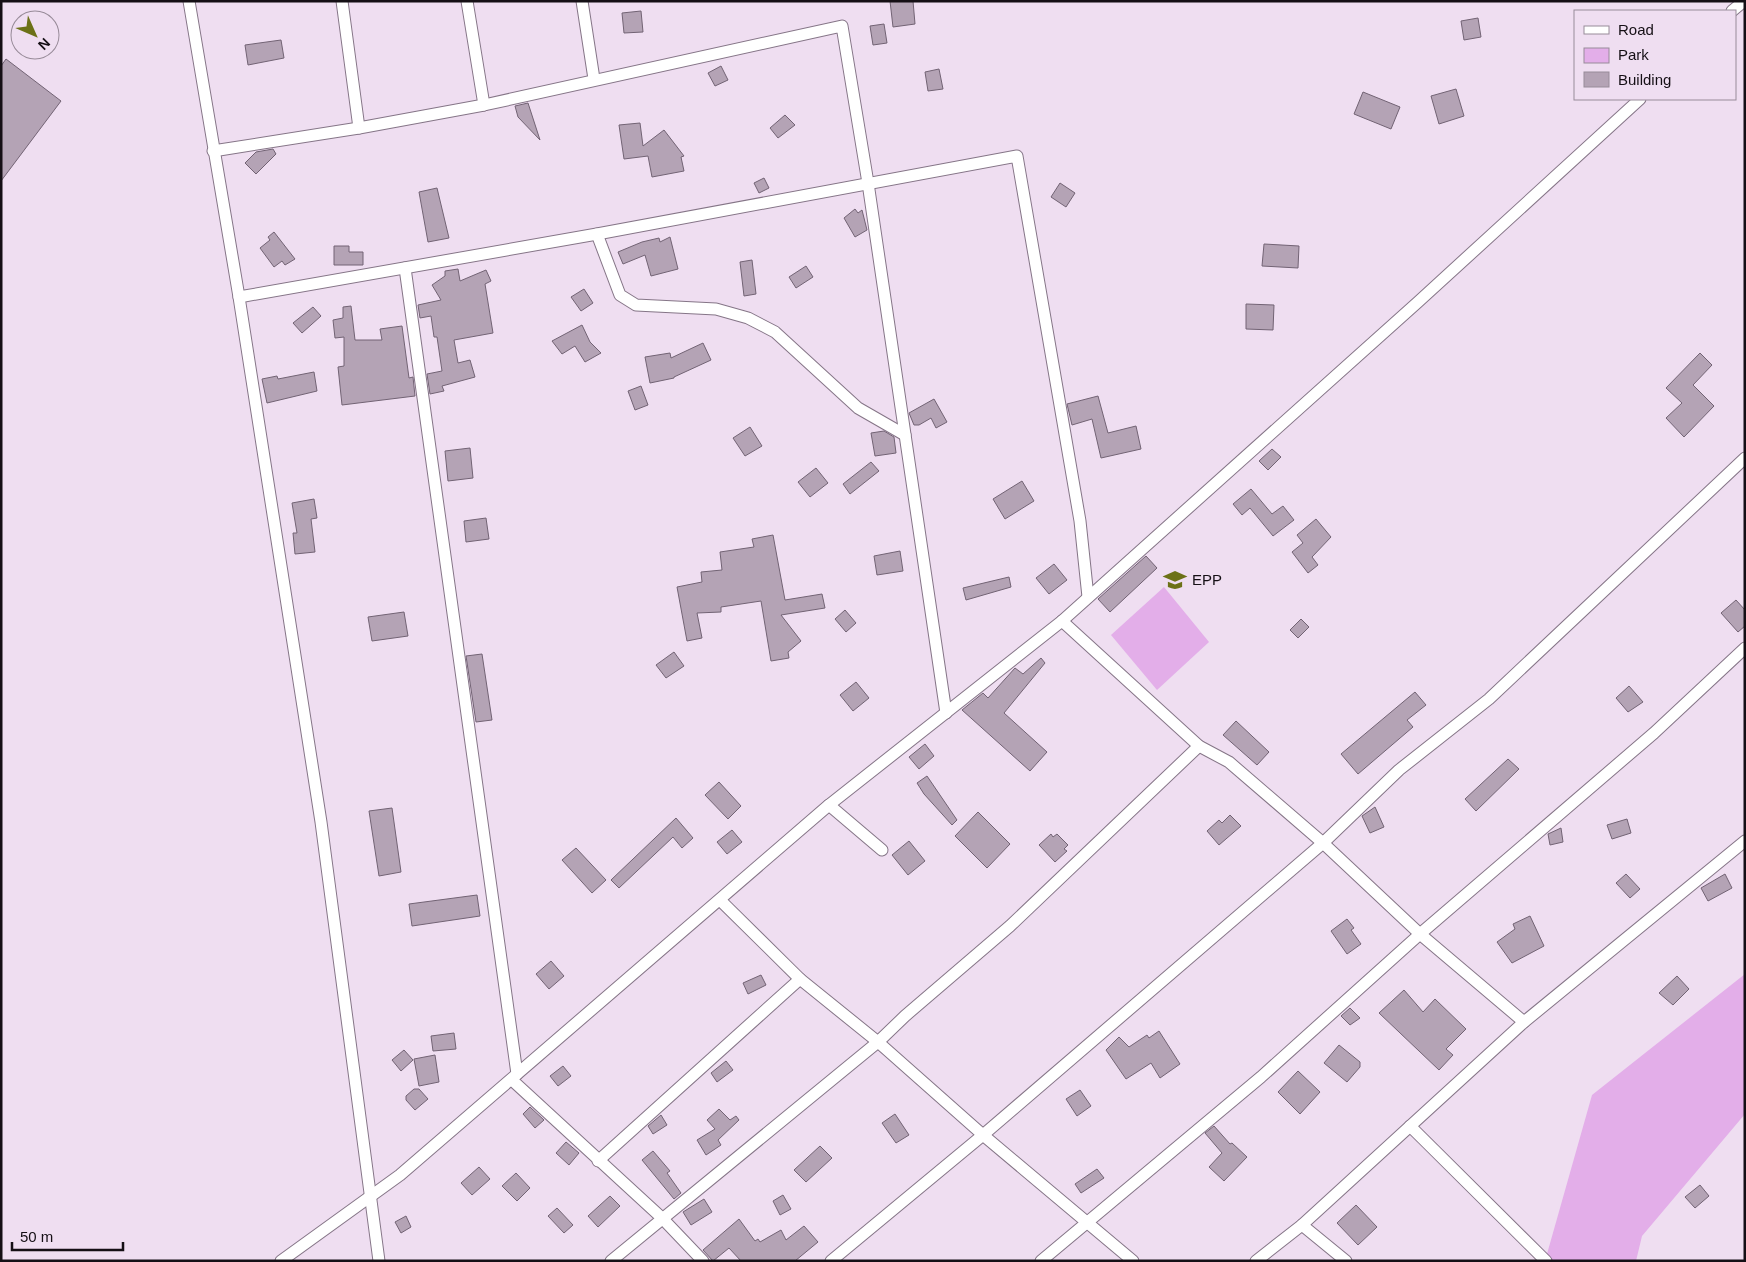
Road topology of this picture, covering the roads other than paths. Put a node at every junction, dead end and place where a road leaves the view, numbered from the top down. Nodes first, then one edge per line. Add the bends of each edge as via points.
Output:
1 (189, 1) edge
2 (342, 1) edge
3 (468, 1) edge
4 (582, 1) edge
5 (1744, 1) edge
6 (1733, 10) edge
7 (594, 79) junction
8 (1639, 100) edge
9 (484, 105) junction
10 (359, 128) junction
11 (213, 150) junction
12 (868, 183) junction
13 (597, 234) junction
14 (405, 268) junction
15 (239, 297) junction
16 (904, 435) junction
17 (1745, 458) edge
18 (1088, 597) junction
19 (1062, 621) junction
20 (1745, 648) edge
21 (946, 713) junction
22 (1198, 746) junction
23 (829, 805) junction
24 (1323, 843) junction
25 (1743, 846) edge
26 (882, 850) dead end
27 (720, 900) junction
28 (1420, 934) junction
29 (800, 979) junction
30 (1524, 1022) junction
31 (878, 1042) junction
32 (515, 1077) junction
33 (1410, 1126) junction
34 (982, 1135) junction
35 (598, 1161) junction
36 (371, 1197) junction
37 (662, 1218) junction
38 (1088, 1221) junction
39 (1302, 1225) junction
40 (282, 1261) edge
41 (378, 1261) edge
42 (612, 1261) edge
43 (703, 1261) edge
44 (831, 1261) edge
45 (1041, 1261) edge
46 (1133, 1261) edge
47 (1256, 1261) edge
48 (1346, 1261) edge
49 (1546, 1261) edge

1 - 11 street
2 - 10 street
3 - 9 street
4 - 7 street
5 - 6 street
7 - 9 street
7 - 12 street via 842,26
8 - 18 street
9 - 10 street
10 - 11 street
11 - 15 street
12 - 13 street
12 - 16 street
12 - 18 street via 1018,156 1080,522
13 - 14 street
13 - 16 street via 620,295 636,305 716,309 748,318 775,332 858,408
14 - 15 street
14 - 32 street
15 - 36 street via 321,822
16 - 21 street
17 - 24 street via 1489,699 1400,770
18 - 19 street
19 - 21 street
19 - 22 street
20 - 28 street via 1654,733
21 - 23 street
22 - 24 street via 1229,762
22 - 31 street via 1010,926
23 - 26 street
23 - 27 street
24 - 28 street
24 - 34 street
25 - 30 street
27 - 29 street
27 - 32 street
28 - 30 street
28 - 38 street via 1261,1077
29 - 31 street
29 - 35 street
30 - 33 street
31 - 34 street
31 - 37 street
32 - 35 street
32 - 36 street
33 - 39 street
33 - 49 street
34 - 38 street
34 - 44 street
35 - 37 street
36 - 40 street
36 - 41 street
37 - 42 street
37 - 43 street
38 - 45 street
38 - 46 street
39 - 47 street
39 - 48 street

